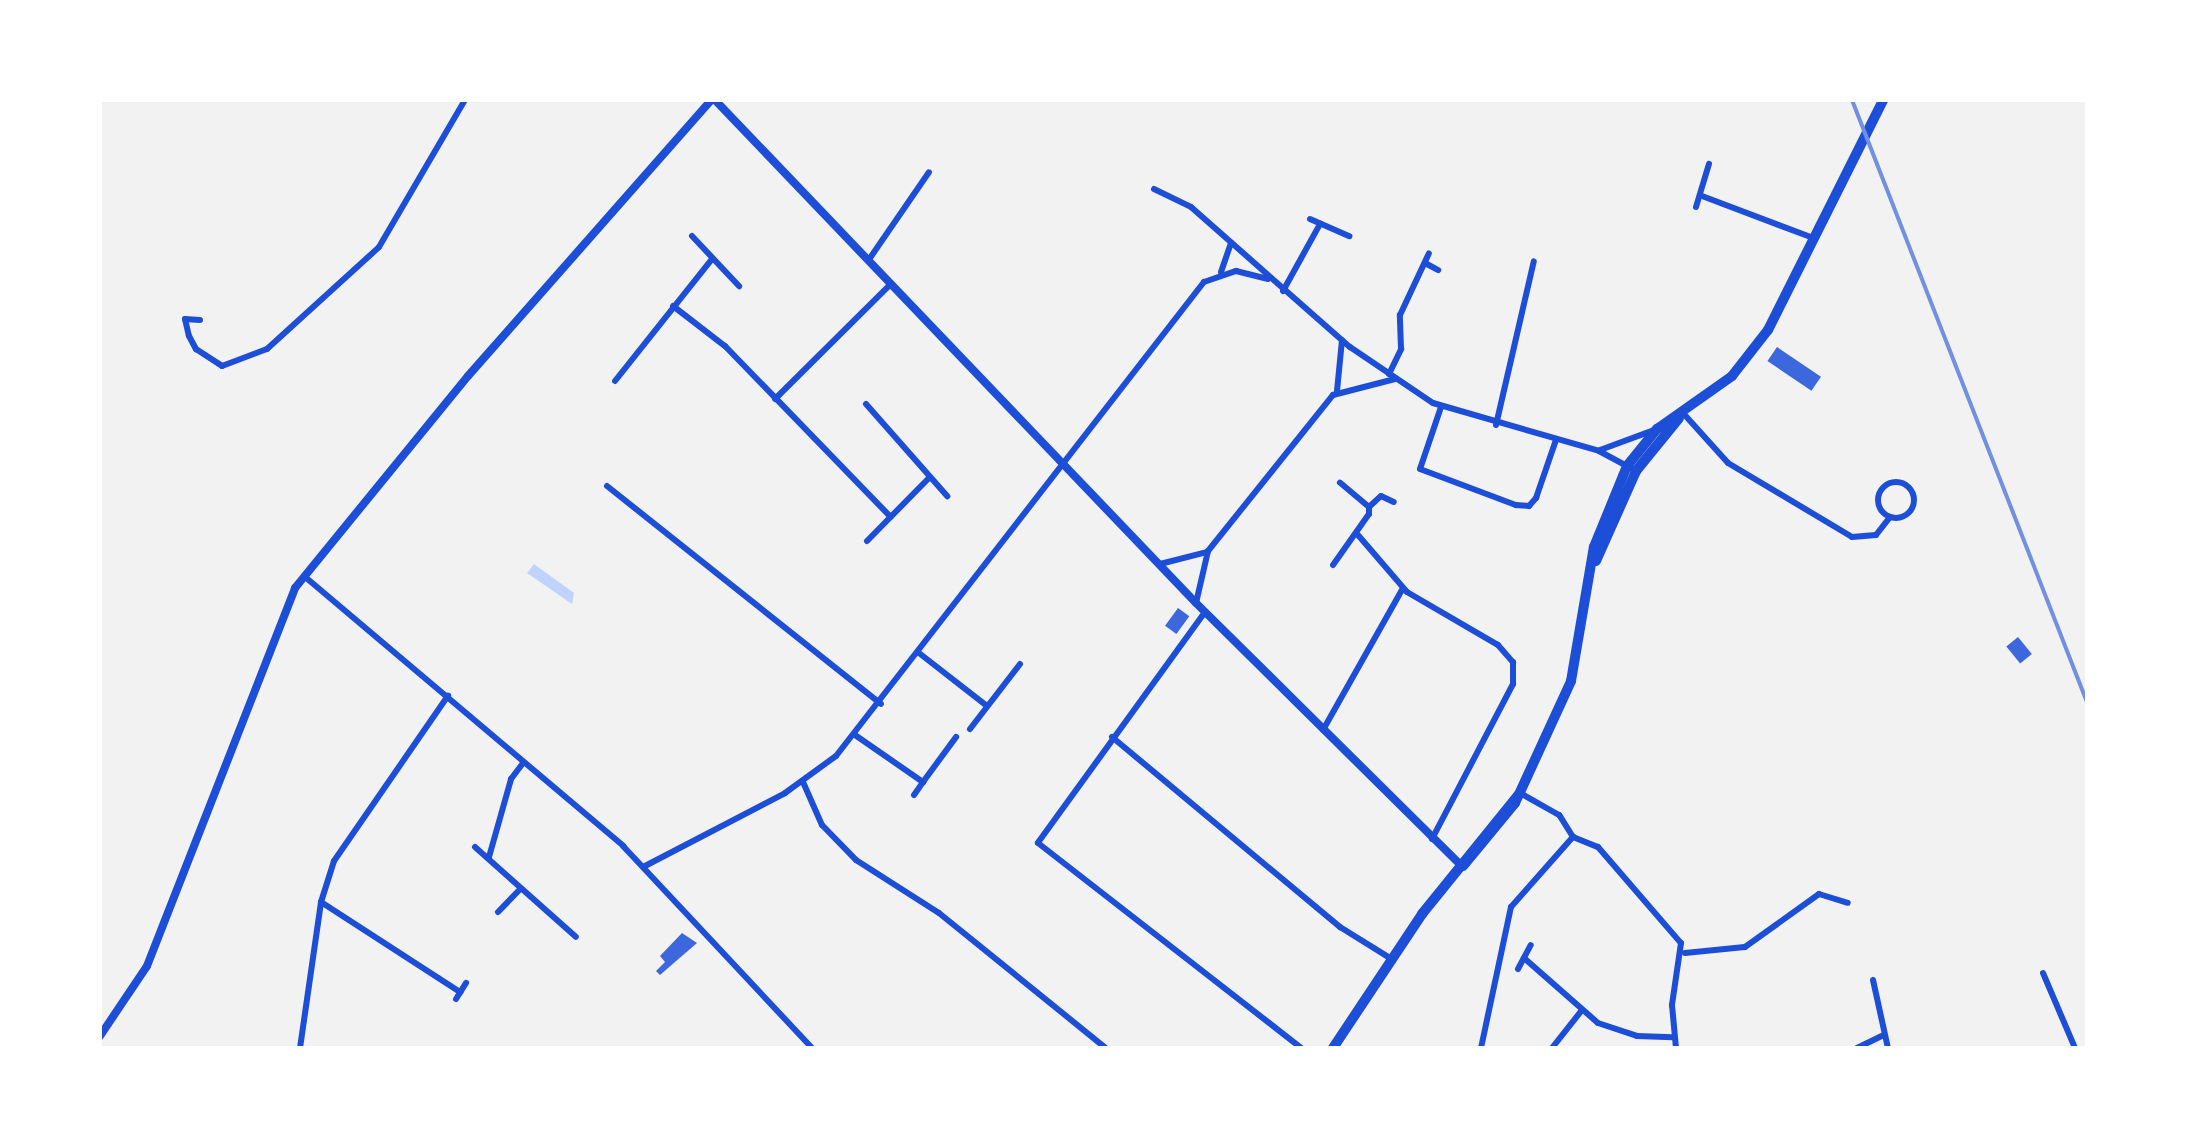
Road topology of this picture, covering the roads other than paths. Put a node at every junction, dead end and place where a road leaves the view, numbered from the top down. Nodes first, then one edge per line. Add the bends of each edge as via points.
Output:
1 (465, 100) edge
2 (713, 100) edge
3 (1883, 100) edge
4 (1710, 164) dead end
5 (929, 172) dead end
6 (1154, 189) dead end
7 (1702, 196) junction
8 (1696, 207) dead end
9 (1310, 219) dead end
10 (1320, 224) junction
11 (692, 236) dead end
12 (1349, 236) dead end
13 (1815, 239) junction
14 (1231, 242) junction
15 (1429, 253) dead end
16 (870, 258) junction
17 (712, 259) junction
18 (1534, 261) dead end
19 (1424, 263) junction
20 (1438, 270) dead end
21 (1221, 272) junction
22 (1268, 278) junction
23 (892, 283) junction
24 (739, 286) dead end
25 (1283, 291) junction
26 (673, 306) junction
27 (200, 320) dead end
28 (1342, 340) junction
29 (1392, 376) junction
30 (615, 381) dead end
31 (1336, 392) junction
32 (775, 399) junction
33 (866, 404) dead end
34 (1441, 406) junction
35 (1683, 413) junction
36 (1496, 425) junction
37 (1658, 429) junction
38 (1556, 440) junction
39 (1599, 451) junction
40 (1063, 465) junction
41 (1631, 469) junction
42 (929, 478) junction
43 (1340, 483) dead end
44 (607, 486) dead end
45 (947, 496) dead end
46 (1394, 502) dead end
47 (1369, 507) junction
48 (1890, 516) junction
49 (891, 517) junction
50 (1358, 535) junction
51 (867, 542) dead end
52 (1208, 552) junction
53 (1160, 564) junction
54 (1334, 565) dead end
55 (304, 576) junction
56 (1403, 588) junction
57 (1196, 604) junction
58 (1205, 612) junction
59 (920, 653) junction
60 (1020, 664) dead end
61 (448, 696) junction
62 (881, 704) junction
63 (987, 706) junction
64 (970, 729) dead end
65 (1323, 730) junction
66 (855, 735) junction
67 (956, 737) dead end
68 (1112, 737) junction
69 (524, 762) junction
70 (803, 782) junction
71 (923, 782) junction
72 (1520, 793) junction
73 (914, 794) dead end
74 (1573, 837) junction
75 (1432, 839) junction
76 (475, 847) dead end
77 (489, 857) junction
78 (645, 866) junction
79 (1463, 866) junction
80 (1836, 885) dead end
81 (520, 890) junction
82 (1832, 896) junction
83 (321, 902) junction
84 (1848, 903) dead end
85 (498, 912) dead end
86 (576, 937) dead end
87 (1531, 945) dead end
88 (1684, 953) junction
89 (1390, 958) junction
90 (1524, 958) junction
91 (1518, 970) dead end
92 (2044, 972) dead end
93 (1873, 980) dead end
94 (466, 983) dead end
95 (1582, 1010) junction
96 (100, 1036) edge
97 (1882, 1036) junction
98 (1673, 1037) junction
99 (300, 1048) edge
100 (812, 1048) edge
101 (1106, 1048) edge
102 (1301, 1048) edge
103 (1332, 1048) edge
104 (1481, 1048) edge
105 (1552, 1048) edge
106 (1676, 1048) edge
107 (1858, 1048) edge
108 (1888, 1048) edge
109 (2075, 1048) edge

1 - 27 street via 380,247 267,350 222,366 196,349 185,319
2 - 16 street
2 - 55 street via 468,376
3 - 13 main road
4 - 7 street
5 - 16 street
6 - 14 street via 1191,207
7 - 8 street
7 - 13 street
9 - 10 street
10 - 12 street
10 - 25 street
11 - 17 street
13 - 35 main road via 1749,357
14 - 21 street
14 - 22 street
15 - 19 street
16 - 23 street
17 - 24 street
17 - 26 street
18 - 36 street
19 - 20 street
19 - 29 street via 1400,315 1401,348
21 - 22 street
21 - 40 street via 1204,282
22 - 25 street
23 - 32 street
23 - 40 street
25 - 28 street
26 - 30 street
26 - 32 street via 725,346
28 - 29 street
28 - 31 street
29 - 31 street
29 - 34 street
31 - 52 street
32 - 49 street
33 - 42 street
34 - 36 street
34 - 38 street via 1420,469 1516,505 1529,506 1536,498
35 - 37 main road
35 - 41 main road
35 - 48 street via 1728,463 1852,537 1876,535
36 - 38 street
37 - 39 street
37 - 41 main road
38 - 39 street
39 - 41 street
40 - 53 street
40 - 59 street
41 - 72 main road via 1590,576 1571,681
42 - 45 street
42 - 49 street
43 - 47 street
44 - 62 street
46 - 47 street via 1381,496
47 - 50 street
48 - 48 street via 1880,494 1887,485 1903,484 1914,505 1904,516
49 - 51 street
50 - 54 street
50 - 56 street
52 - 53 street
52 - 57 street
53 - 57 street
55 - 61 street
55 - 96 street via 263,657 147,966
56 - 65 street
56 - 75 street via 1498,645 1514,672 1484,746
57 - 58 street
58 - 65 street
58 - 68 street
59 - 62 street
59 - 63 street
60 - 63 street
61 - 69 street
61 - 83 street via 345,839
62 - 66 street
63 - 64 street
65 - 75 street
66 - 70 street
66 - 71 street
67 - 71 street
68 - 89 street via 1340,927
68 - 102 street via 1038,843
69 - 77 street via 511,780
69 - 78 street
70 - 78 street
70 - 101 street via 822,825 856,860 940,913
71 - 73 street
72 - 74 street via 1559,814
72 - 79 main road via 1508,799
74 - 88 street via 1598,847 1626,876
74 - 104 street via 1510,907
75 - 79 street
76 - 77 street
77 - 81 street
78 - 100 street
79 - 89 main road
80 - 82 street
81 - 85 street
81 - 86 street
82 - 84 street
82 - 88 street via 1802,902 1744,947
83 - 94 street via 458,996
83 - 99 street
87 - 90 street
88 - 98 street via 1672,1005
89 - 103 main road
90 - 91 street
90 - 95 street
92 - 109 street
93 - 97 street
95 - 98 street via 1616,1032
95 - 105 street
97 - 107 street
97 - 108 street
98 - 106 street

